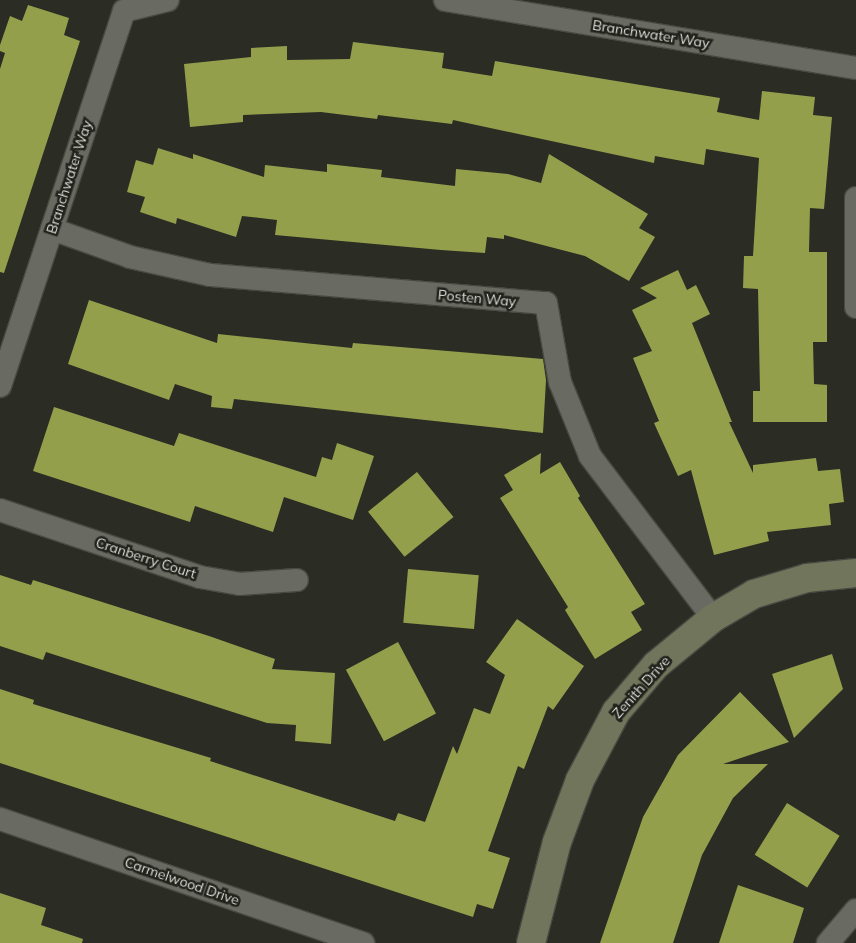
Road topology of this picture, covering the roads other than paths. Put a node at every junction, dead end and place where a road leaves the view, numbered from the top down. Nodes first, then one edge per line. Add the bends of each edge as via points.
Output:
1 (168, 0) edge
2 (445, 0) edge
3 (856, 68) edge
4 (856, 198) edge
5 (52, 229) junction
6 (856, 307) edge
7 (0, 386) edge
8 (0, 510) edge
9 (856, 573) edge
10 (297, 580) dead end
11 (713, 618) junction
12 (0, 819) edge
13 (856, 910) edge
14 (363, 943) edge
15 (531, 943) edge
16 (828, 943) edge

1 - 5 street, Branchwater Way via 124,11
2 - 3 street, Branchwater Way
4 - 6 street
5 - 7 street, Branchwater Way
5 - 11 street, Posten Way via 130,257 210,275 546,303 560,382 590,456
8 - 10 street, Cranberry Court via 200,576 239,584
9 - 11 street, Zenith Drive via 807,578 754,594
11 - 15 street, Zenith Drive via 656,665 616,712 598,744 557,842
12 - 14 street, Carmelwood Drive
13 - 16 street

